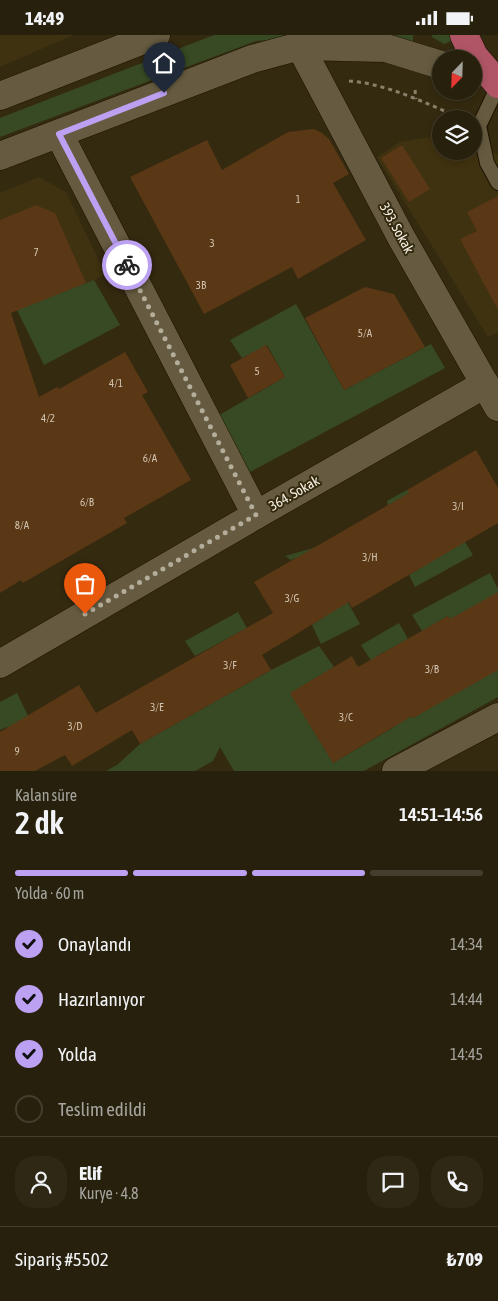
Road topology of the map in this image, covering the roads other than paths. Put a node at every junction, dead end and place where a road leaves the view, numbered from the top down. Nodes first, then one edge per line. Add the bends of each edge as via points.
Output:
1 (156, 35) edge
2 (464, 35) edge
3 (300, 46) junction
4 (432, 62) edge
5 (491, 81) edge
6 (0, 96) edge
7 (59, 134) junction
8 (0, 156) edge
9 (498, 183) edge
10 (491, 395) edge
11 (256, 515) junction
12 (0, 664) edge
13 (498, 717) edge
14 (396, 771) edge

1 - 6 street
2 - 5 main road
3 - 4 street via 386,48
3 - 7 street via 252,59
3 - 10 street, 393. Sokak via 401,237
5 - 9 lane via 479,127 488,163
7 - 8 street
7 - 11 street
10 - 11 street, 364. Sokak
11 - 12 street, 364. Sokak
13 - 14 street

